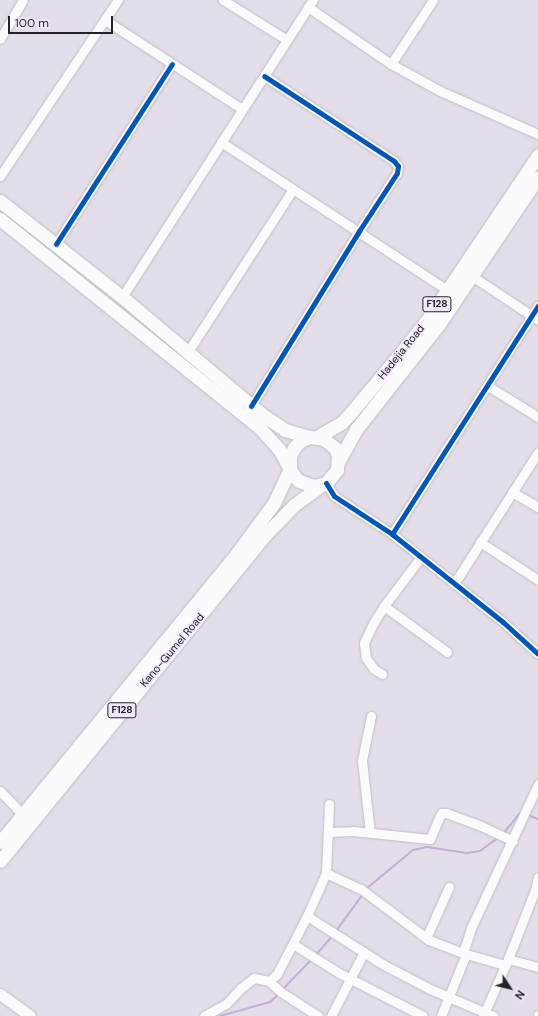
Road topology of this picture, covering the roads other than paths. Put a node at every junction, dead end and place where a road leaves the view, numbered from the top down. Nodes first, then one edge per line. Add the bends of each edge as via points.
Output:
1 (23, 0) edge
2 (118, 0) edge
3 (223, 0) edge
4 (433, 0) edge
5 (310, 4) edge
6 (105, 20) junction
7 (0, 39) edge
8 (287, 40) junction
9 (172, 64) junction
10 (391, 64) junction
11 (264, 76) junction
12 (242, 109) junction
13 (538, 134) edge
14 (221, 142) junction
15 (537, 160) edge
16 (0, 176) edge
17 (538, 177) edge
18 (293, 189) junction
19 (0, 201) edge
20 (0, 219) edge
21 (359, 231) junction
22 (56, 244) junction
23 (472, 276) junction
24 (446, 289) junction
25 (122, 298) junction
26 (538, 306) edge
27 (535, 318) edge
28 (187, 353) junction
29 (488, 386) junction
30 (251, 406) junction
31 (538, 417) edge
32 (313, 437) junction
33 (538, 453) edge
34 (338, 462) junction
35 (290, 467) junction
36 (324, 484) junction
37 (512, 492) junction
38 (538, 507) edge
39 (392, 534) junction
40 (480, 542) junction
41 (420, 558) junction
42 (538, 580) edge
43 (454, 584) junction
44 (384, 606) junction
45 (447, 652) dead end
46 (538, 654) edge
47 (382, 674) dead end
48 (371, 716) dead end
49 (75, 758) junction
50 (538, 784) edge
51 (0, 791) edge
52 (329, 804) dead end
53 (22, 814) junction
54 (328, 832) junction
55 (370, 833) junction
56 (507, 837) junction
57 (0, 842) edge
58 (0, 861) edge
59 (326, 873) junction
60 (538, 878) edge
61 (449, 887) dead end
62 (536, 891) edge
63 (307, 916) junction
64 (426, 938) junction
65 (293, 944) junction
66 (364, 952) junction
67 (465, 954) junction
68 (507, 962) junction
69 (538, 967) edge
70 (350, 978) junction
71 (269, 981) junction
72 (0, 994) edge
73 (450, 998) junction
74 (487, 1015) edge
75 (30, 1016) edge
76 (204, 1016) edge
77 (318, 1016) edge
78 (331, 1016) edge
79 (423, 1016) edge
80 (441, 1016) edge

1 - 7 street
2 - 6 street
3 - 8 street
4 - 10 street
5 - 8 street
5 - 10 street
6 - 9 street
6 - 16 street
8 - 11 street
9 - 12 street
9 - 22 street
10 - 13 street via 440,91
11 - 12 street
11 - 21 street via 398,166 398,173
12 - 14 street
14 - 18 street
14 - 25 street
15 - 24 main road, Hadejia Road / F128
17 - 23 main road, Hadejia Road / F128
18 - 21 street
18 - 28 street
19 - 22 main road
20 - 35 main road via 259,427 279,449
21 - 24 street
21 - 30 street
22 - 25 main road
23 - 27 street
23 - 34 main road, Hadejia Road / F128 via 357,428
24 - 32 main road, Hadejia Road / F128 via 430,316 350,415 341,423
25 - 28 main road
26 - 27 street
27 - 29 street
28 - 30 main road
29 - 31 street
29 - 39 street
30 - 32 main road via 285,430
32 - 34 main road via 324,439 335,448
32 - 35 main road, F128 via 300,441 294,448 290,456
33 - 37 street
34 - 36 main road, F128 via 337,470
35 - 36 main road via 294,476 306,485
35 - 49 main road, Kano-Gumel Road / F128 via 274,503
36 - 39 street via 334,496
36 - 49 main road, Kano-Gumel Road / F128 via 294,505 263,537
37 - 38 street
37 - 40 street
39 - 41 street
40 - 42 street
40 - 43 street
41 - 43 street
41 - 44 street
43 - 46 street via 503,622
44 - 45 street
44 - 47 street via 364,643 366,658 374,669
48 - 55 street via 362,760
49 - 53 main road, Kano-Gumel Road / F128
49 - 58 main road, Kano-Gumel Road / F128
50 - 56 street via 523,817
51 - 53 street
52 - 54 street
53 - 57 main road, Kano-Gumel Road / F128
54 - 55 street
54 - 59 street
55 - 56 street via 430,839 440,816 446,813
56 - 67 street via 471,928
59 - 63 street
59 - 64 street via 363,891
60 - 62 street
61 - 64 street
62 - 68 street
63 - 65 street
63 - 66 street
64 - 67 street
65 - 70 street
65 - 71 street via 277,974
66 - 70 street
66 - 73 street via 384,965
67 - 68 street
67 - 73 street
68 - 69 street
68 - 74 street
70 - 78 street
70 - 79 street
71 - 76 street via 254,978 226,1004
71 - 77 street via 279,991
72 - 75 street
73 - 74 street
73 - 80 street

